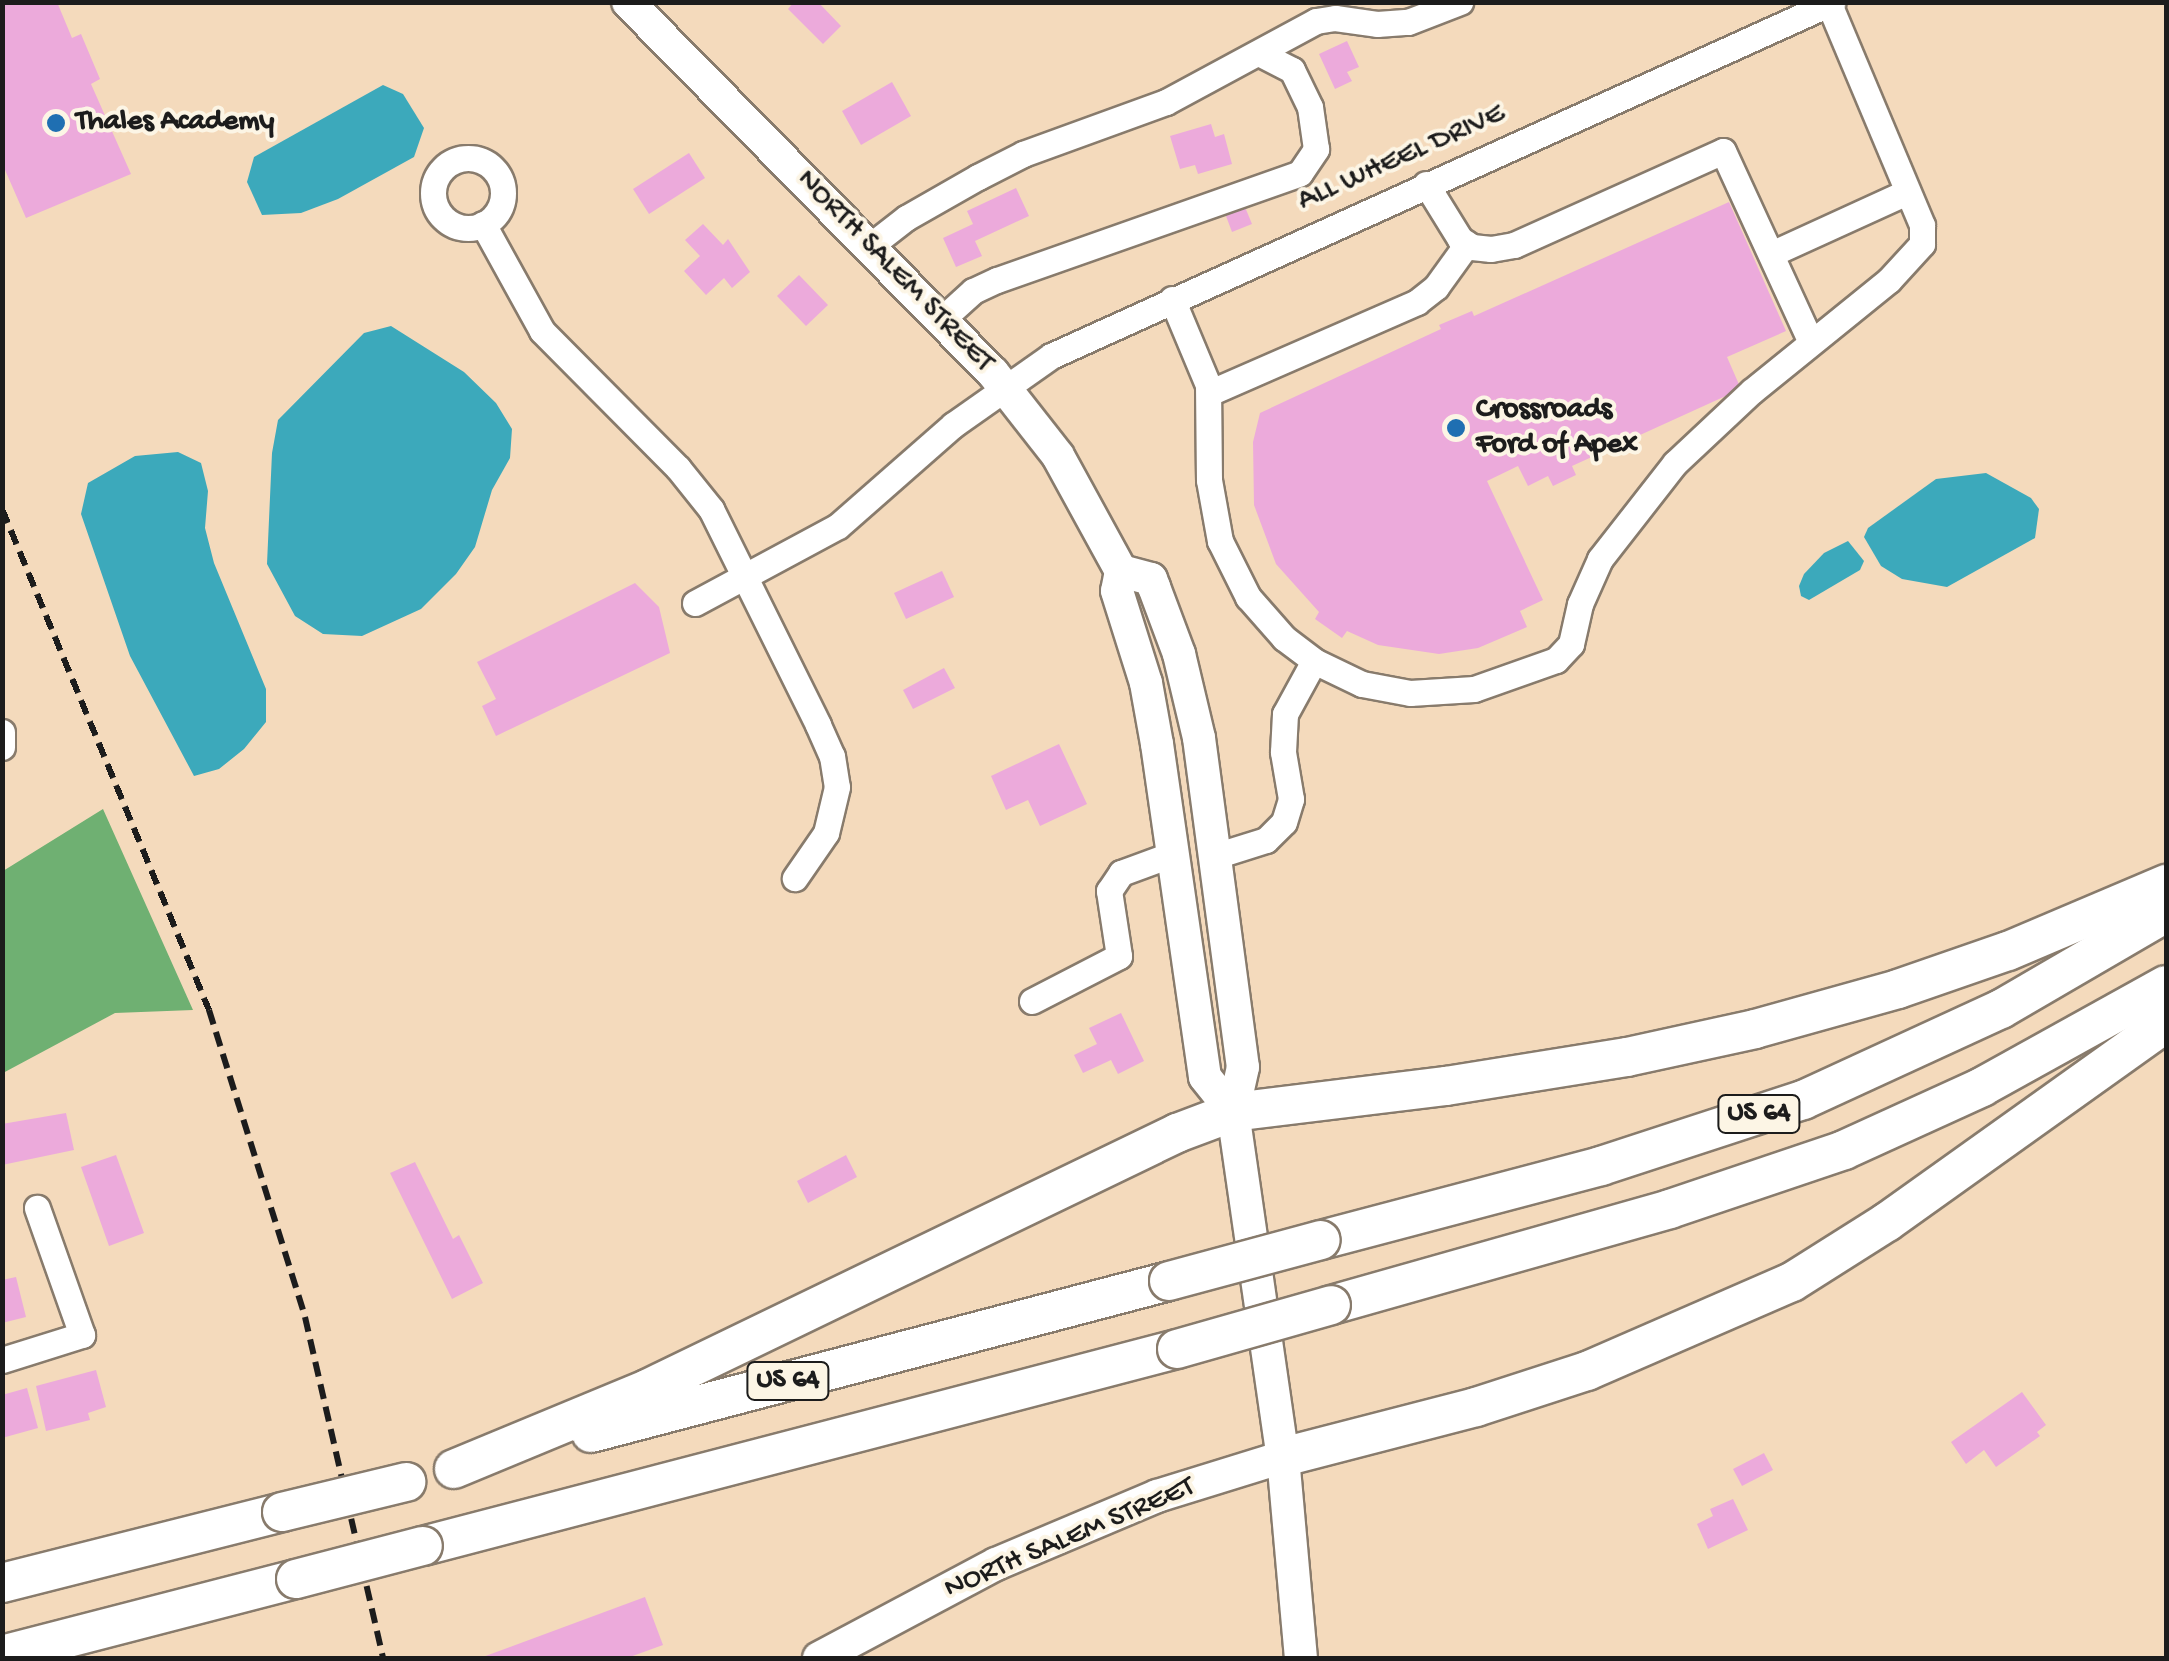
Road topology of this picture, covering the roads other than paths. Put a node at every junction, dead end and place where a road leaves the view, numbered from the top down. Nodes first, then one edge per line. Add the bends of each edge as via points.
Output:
1 (628, 2) edge
2 (1460, 2) edge
3 (1831, 3) edge
4 (1260, 54) junction
5 (1426, 184) junction
6 (1907, 192) junction
7 (484, 224) dead end
8 (1467, 244) junction
9 (870, 246) junction
10 (1771, 254) junction
11 (1172, 299) junction
12 (941, 320) junction
13 (1811, 342) junction
14 (1004, 387) junction
15 (1208, 393) junction
16 (1121, 571) junction
17 (744, 576) junction
18 (695, 603) dead end
19 (1314, 661) junction
20 (1146, 682) junction
21 (2, 732) edge
22 (2, 747) edge
23 (1173, 854) junction
24 (1215, 856) junction
25 (796, 878) dead end
26 (2166, 884) edge
27 (2166, 913) edge
28 (2166, 986) edge
29 (1032, 1002) dead end
30 (2166, 1023) edge
31 (1233, 1112) junction
32 (37, 1208) dead end
33 (2, 1360) edge
34 (1283, 1457) junction
35 (454, 1469) junction
36 (2, 1584) edge
37 (2, 1655) edge
38 (819, 1658) edge
39 (1301, 1658) edge

1 - 9 main road, NORTH SALEM STREET
2 - 4 street via 1408,22 1316,21
3 - 5 street, ALL WHEEL DRIVE
3 - 6 street
4 - 9 street via 1166,102 1023,154 906,218
4 - 12 street via 1292,70 1310,106 1316,149 1300,173 997,280
5 - 8 street via 1450,230
5 - 11 street, ALL WHEEL DRIVE
6 - 10 street
6 - 13 street via 1922,225 1922,244 1889,280
7 - 17 street via 534,319 700,494
8 - 10 street via 1514,246 1723,151
8 - 15 street via 1453,268 1417,302
9 - 12 main road, NORTH SALEM STREET
10 - 13 street
11 - 14 street, ALL WHEEL DRIVE via 1051,356
11 - 15 street
12 - 14 main road, NORTH SALEM STREET
13 - 19 street via 1704,434 1645,499 1600,558 1571,644 1556,660 1505,681 1438,693 1362,684
14 - 16 main road, NORTH SALEM STREET via 1058,456
14 - 17 street, ALL WHEEL DRIVE via 838,526
15 - 19 street via 1209,480 1220,542 1248,596
16 - 20 main road, NORTH SALEM STREET via 1118,591
16 - 24 main road, NORTH SALEM STREET via 1151,579 1180,654
17 - 18 street, ALL WHEEL DRIVE
17 - 25 street via 832,756 836,787 826,833
19 - 24 street via 1285,714 1282,752 1291,799 1284,822 1266,840
20 - 23 main road, NORTH SALEM STREET
20 - 24 main road via 1178,746 1193,842
21 - 22 street
23 - 29 street via 1121,874 1109,891 1119,956
23 - 31 main road, NORTH SALEM STREET via 1205,1077
24 - 31 main road, NORTH SALEM STREET via 1243,1067
26 - 31 highway via 2008,951 1755,1029 1446,1086
27 - 35 highway, US 64, bridge via 2001,1010 1803,1100 1601,1166
28 - 37 highway, US 64, bridge via 1982,1087 1844,1150 1670,1209 1177,1349
30 - 34 highway via 1792,1282 1587,1372
31 - 34 main road, NORTH SALEM STREET
31 - 35 highway via 646,1390
32 - 33 street via 82,1335
34 - 38 main road, NORTH SALEM STREET via 1157,1496 996,1564
34 - 39 main road
35 - 36 highway, US 64, bridge

